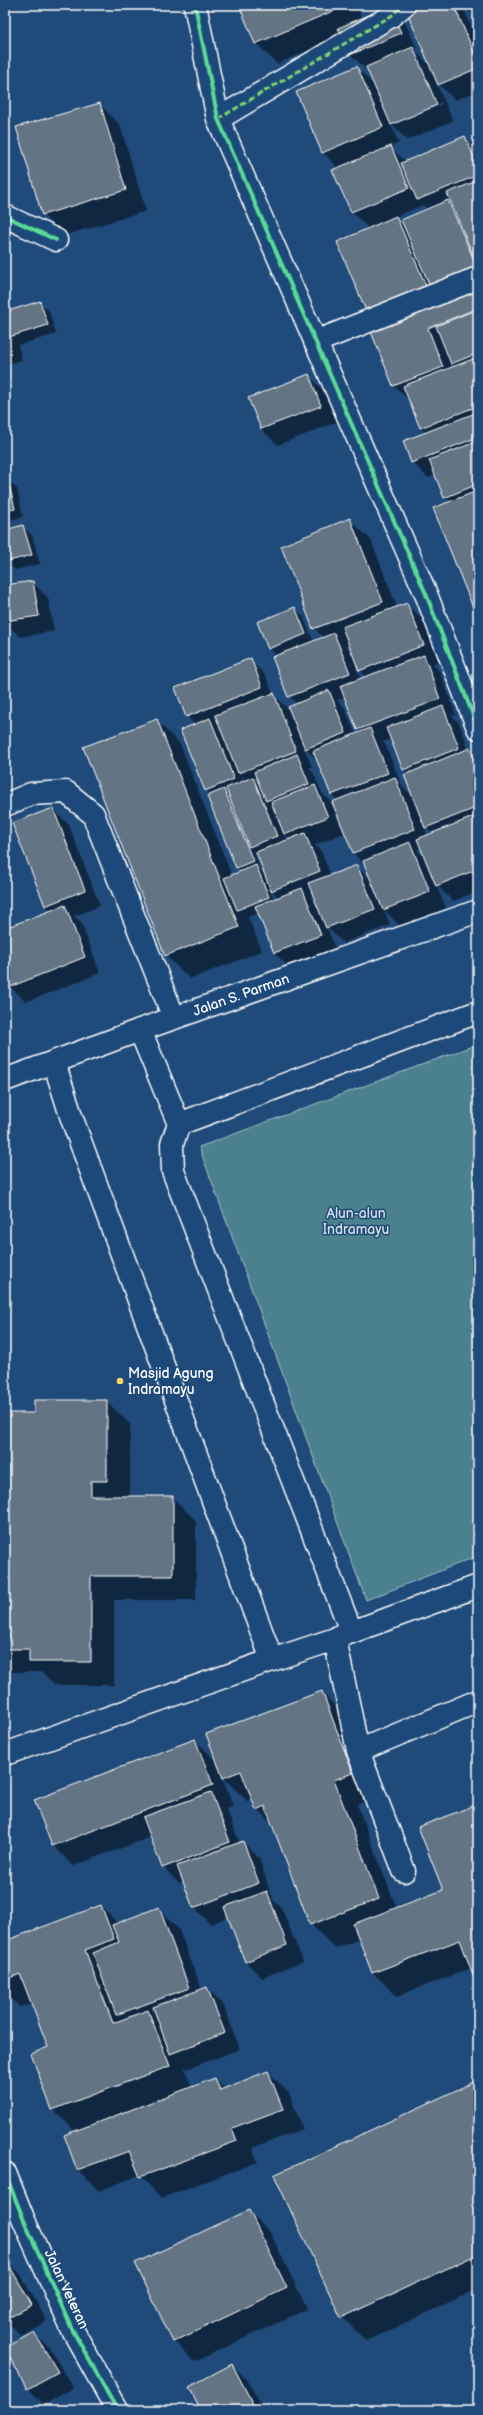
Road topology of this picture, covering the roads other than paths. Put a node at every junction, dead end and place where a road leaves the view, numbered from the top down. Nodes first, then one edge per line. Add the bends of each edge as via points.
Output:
1 (195, 5) edge
2 (404, 5) edge
3 (218, 119) junction
4 (5, 216) edge
5 (56, 240) dead end
6 (478, 278) edge
7 (315, 342) junction
8 (478, 728) edge
9 (5, 805) edge
10 (478, 911) edge
11 (478, 1012) edge
12 (174, 1018) junction
13 (140, 1030) junction
14 (54, 1062) junction
15 (5, 1080) edge
16 (179, 1124) junction
17 (478, 1586) edge
18 (343, 1635) junction
19 (272, 1660) junction
20 (478, 1701) edge
21 (358, 1751) junction
22 (5, 1754) edge
23 (404, 1871) dead end
24 (5, 2173) edge
25 (117, 2410) edge

1 - 3 street
2 - 3 street via 391,16
3 - 7 street
4 - 5 street
6 - 7 street
7 - 8 street via 426,594
9 - 12 street via 31,794 66,792 93,814
10 - 12 street, Jalan S. Parman
11 - 16 street
12 - 13 street, Jalan S. Parman
13 - 14 street, Jalan S. Parman
13 - 16 street
14 - 15 street, Jalan S. Parman
14 - 19 street via 72,1119
16 - 18 street via 172,1144 173,1171
17 - 18 street
18 - 19 street
18 - 21 street
19 - 22 street
20 - 21 street
21 - 23 street
24 - 25 street, Jalan Veteran via 72,2329

